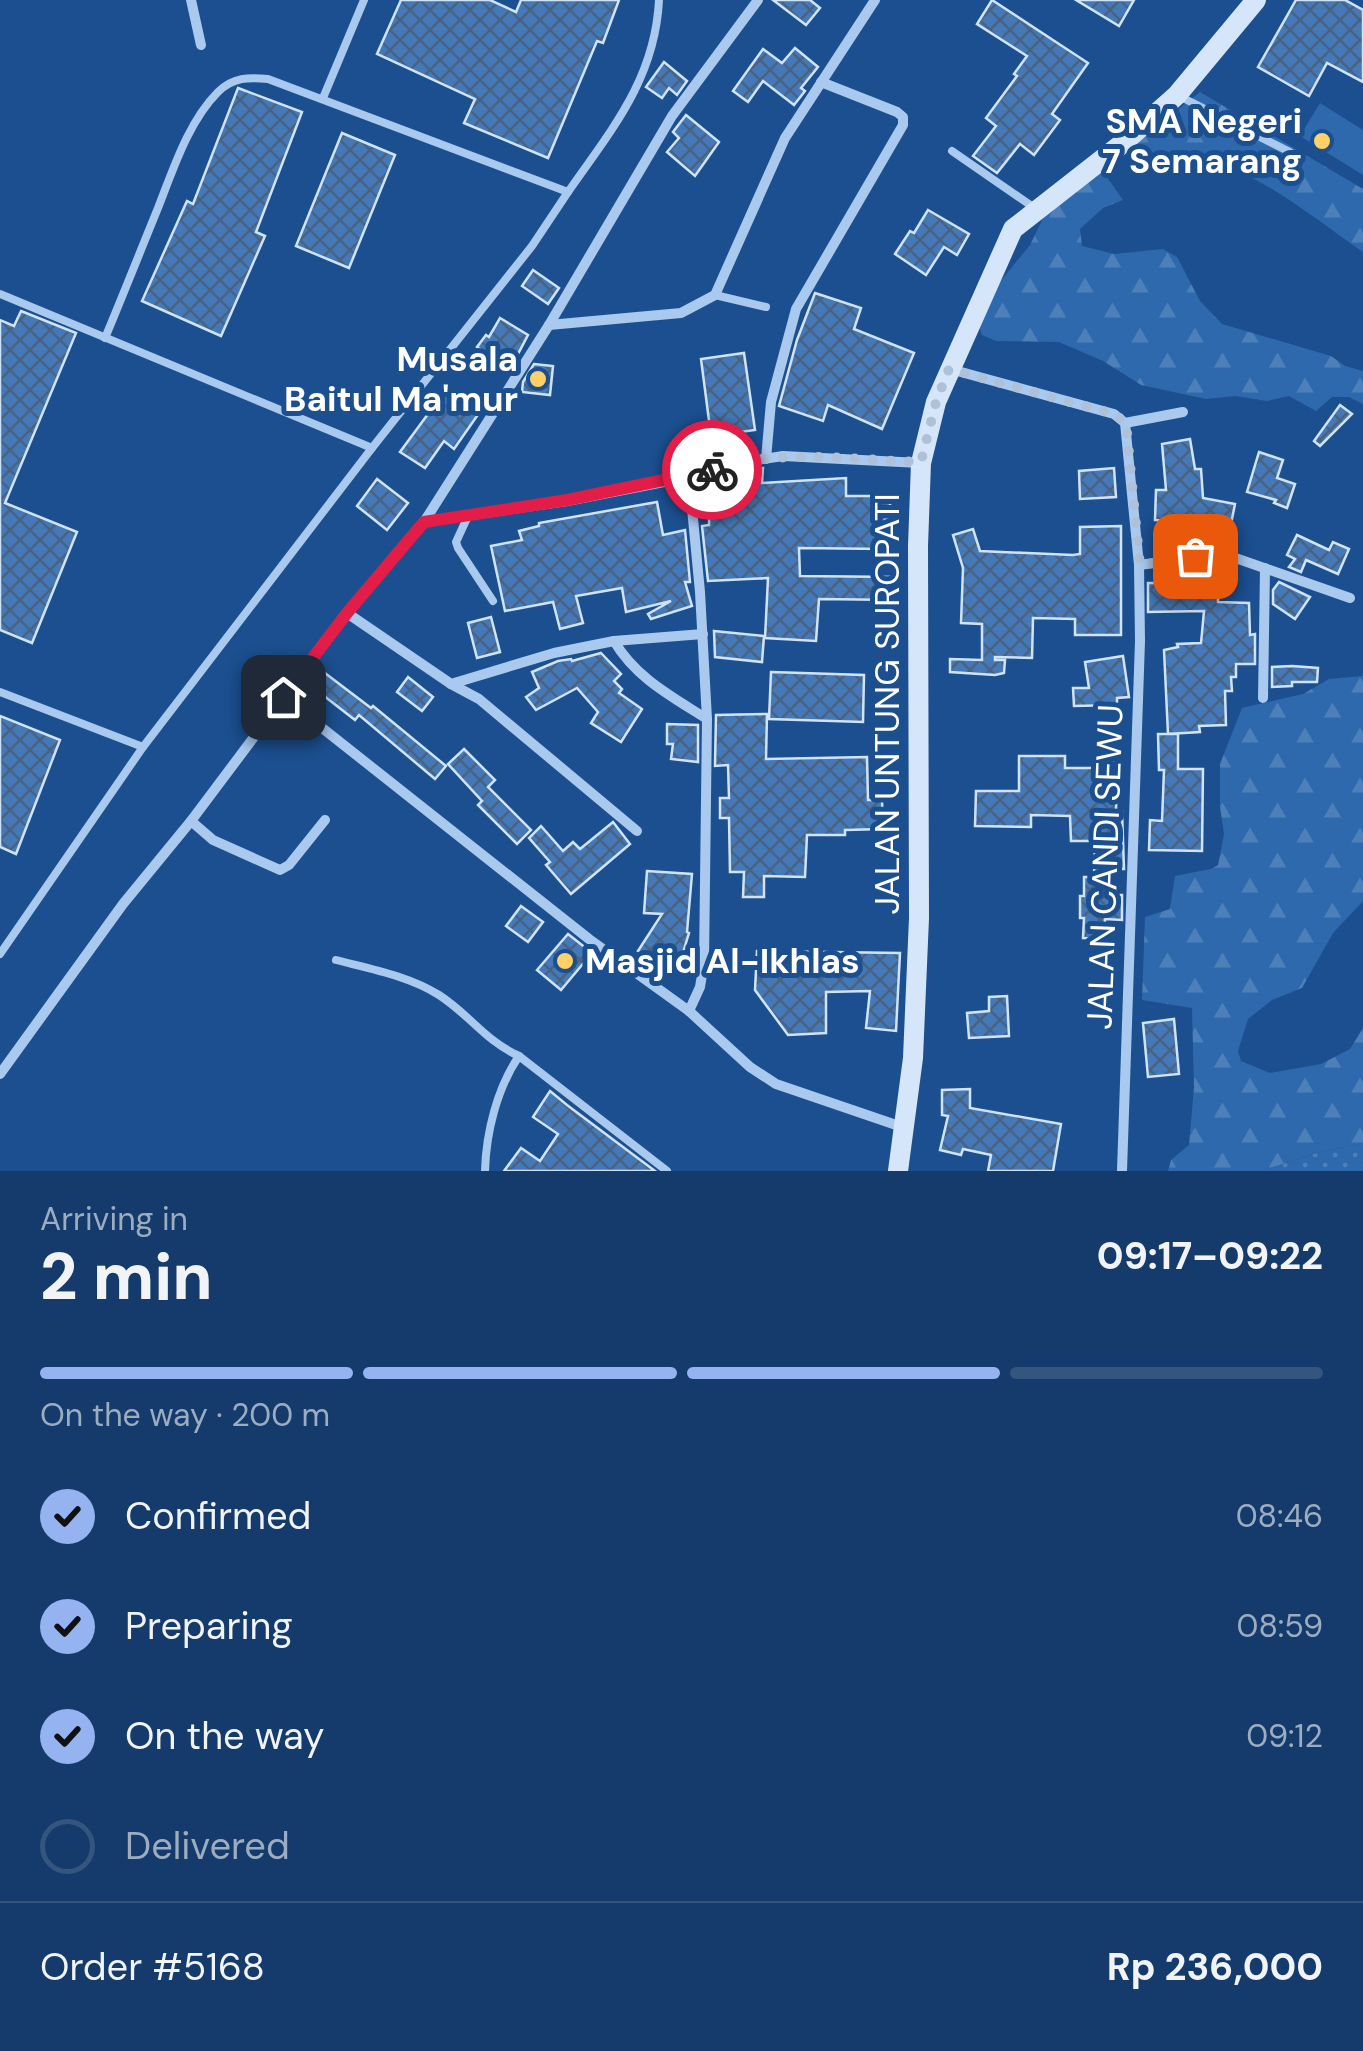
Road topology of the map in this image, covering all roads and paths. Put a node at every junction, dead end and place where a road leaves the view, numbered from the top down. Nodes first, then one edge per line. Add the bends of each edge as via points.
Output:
1 (192, 0) edge
2 (364, 0) edge
3 (659, 0) edge
4 (758, 0) edge
5 (874, 0) edge
6 (1256, 0) edge
7 (201, 44) dead end
8 (821, 82) junction
9 (1177, 95) junction
10 (323, 98) junction
11 (952, 151) dead end
12 (1290, 152) dead end
13 (568, 192) junction
14 (1036, 209) junction
15 (0, 294) edge
16 (715, 295) junction
17 (766, 307) dead end
18 (549, 325) junction
19 (105, 338) junction
20 (949, 369) junction
21 (1183, 412) dead end
22 (1126, 423) junction
23 (372, 448) junction
24 (766, 459) junction
25 (921, 462) junction
26 (689, 477) junction
27 (468, 516) junction
28 (424, 522) junction
29 (1140, 565) junction
30 (1265, 568) junction
31 (1350, 598) dead end
32 (493, 601) dead end
33 (347, 613) junction
34 (703, 634) junction
35 (614, 640) junction
36 (451, 684) junction
37 (0, 692) edge
38 (283, 697) junction
39 (1263, 698) dead end
40 (707, 718) junction
41 (142, 747) junction
42 (325, 820) dead end
43 (191, 821) junction
44 (638, 831) dead end
45 (0, 954) edge
46 (336, 960) dead end
47 (688, 1012) junction
48 (519, 1056) junction
49 (0, 1074) edge
50 (904, 1128) junction
51 (486, 1171) edge
52 (667, 1171) edge
53 (898, 1171) edge
54 (1122, 1171) edge

1 - 7 street
2 - 10 lane
3 - 13 lane via 644,75
4 - 18 street via 672,116
5 - 8 street
6 - 9 main road, JALAN UNTUNG SUROPATI
8 - 16 street via 786,138
8 - 24 street via 898,112 903,125 796,309 771,402
9 - 12 lane
9 - 14 main road, JALAN UNTUNG SUROPATI
10 - 13 lane
10 - 19 lane via 249,76 219,90 178,158
11 - 14 lane
13 - 23 lane
14 - 20 main road, JALAN UNTUNG SUROPATI via 1013,230
15 - 19 lane
16 - 17 lane
16 - 18 street via 682,313
18 - 28 street
19 - 23 lane
20 - 22 street via 1114,414
20 - 25 main road, JALAN UNTUNG SUROPATI
21 - 22 street
22 - 29 street, JALAN CANDI SEWU
23 - 41 lane
24 - 25 street
24 - 26 street
25 - 50 main road, JALAN UNTUNG SUROPATI via 919,918
26 - 27 street
26 - 34 street
27 - 28 street
27 - 32 lane via 456,542
28 - 33 street
29 - 30 street via 1224,554
29 - 54 street, JALAN CANDI SEWU
30 - 31 street
30 - 39 street
33 - 36 street
33 - 38 street
34 - 35 street
34 - 40 street
35 - 36 street
35 - 40 street via 646,680
36 - 44 street via 479,699
37 - 41 lane
38 - 43 street
38 - 47 street
40 - 47 street via 704,963
41 - 45 lane
42 - 43 street via 280,870 212,840
43 - 49 street
46 - 48 lane via 426,988 494,1044
47 - 50 street via 776,1084
48 - 51 lane via 506,1076
48 - 52 lane
50 - 53 main road, JALAN UNTUNG SUROPATI

